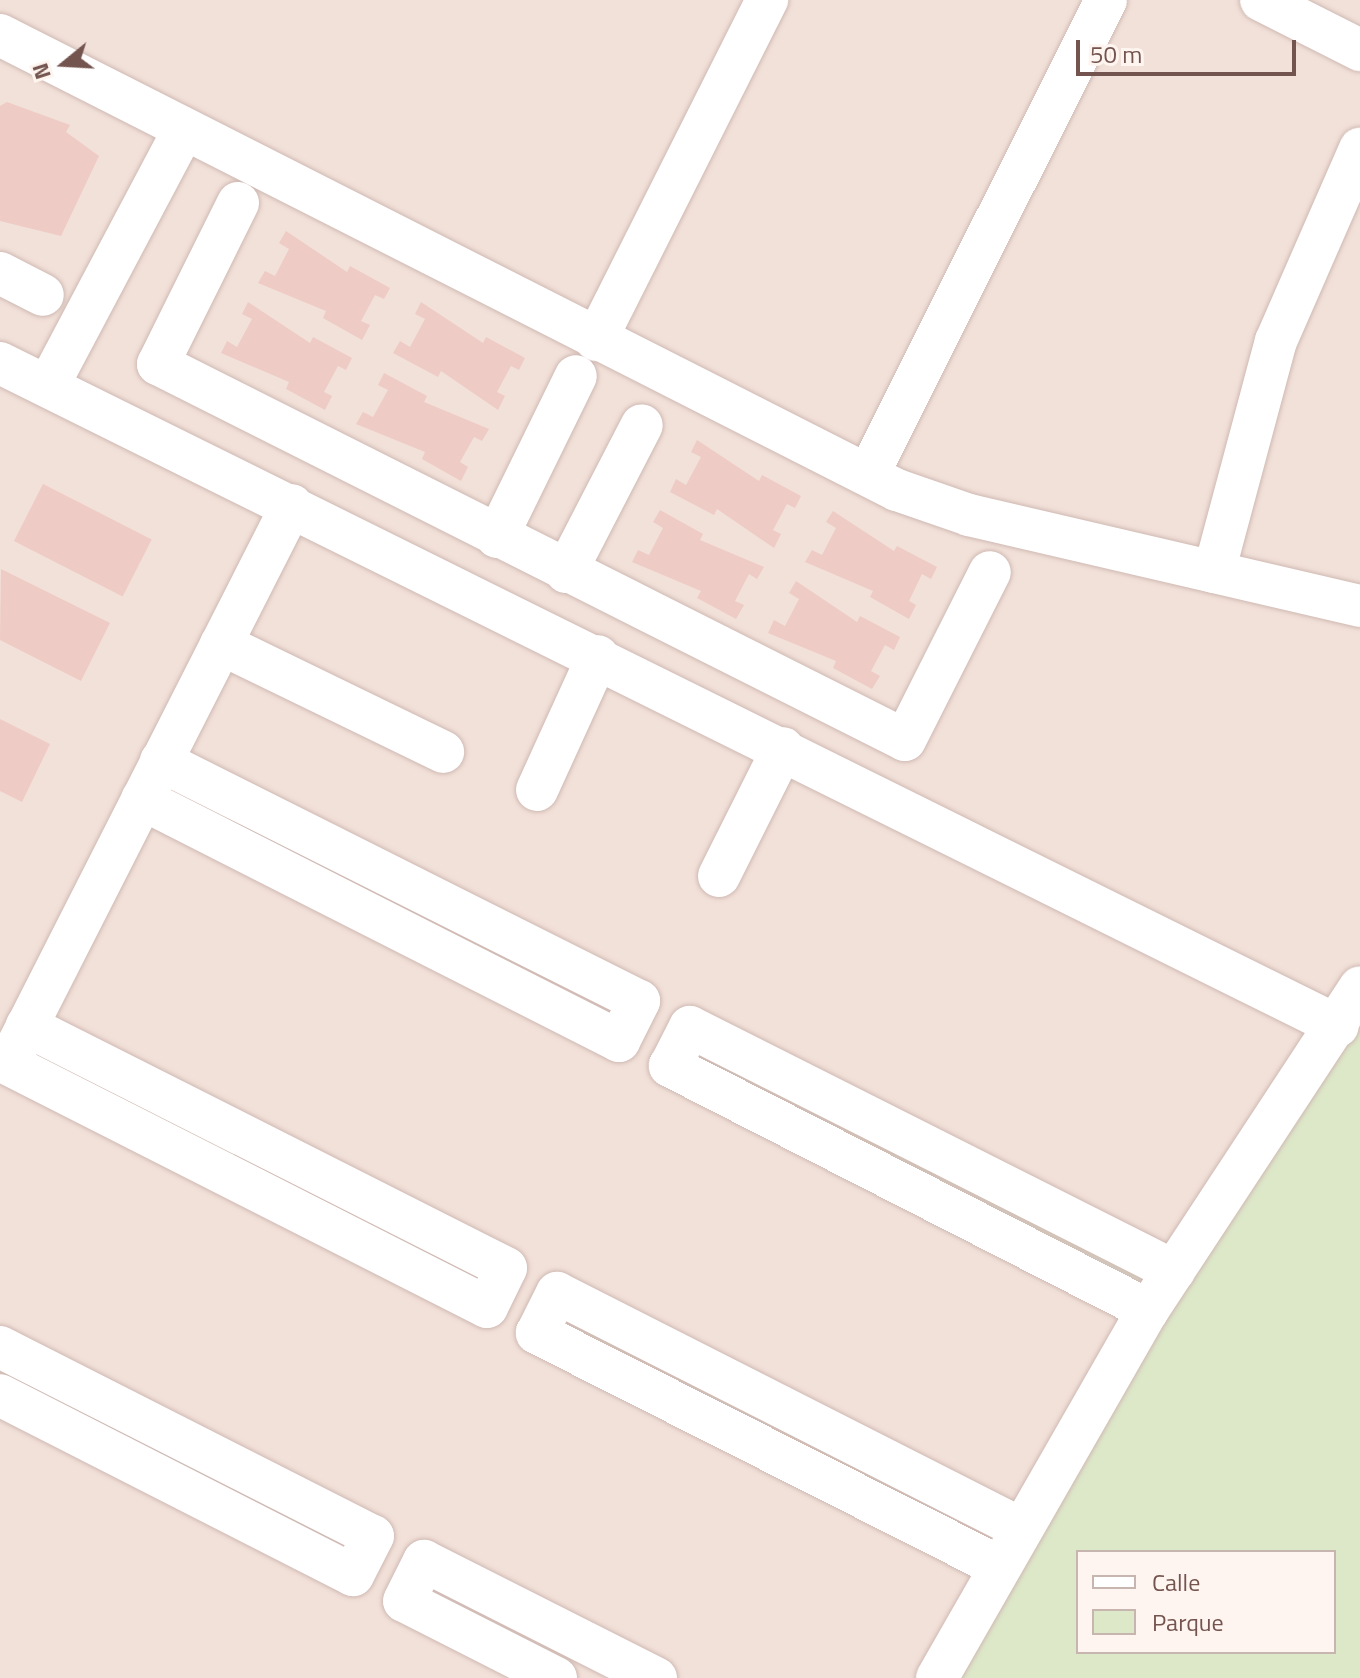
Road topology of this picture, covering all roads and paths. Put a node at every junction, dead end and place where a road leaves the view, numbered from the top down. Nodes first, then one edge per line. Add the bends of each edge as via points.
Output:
1 (767, 0) edge
2 (1106, 0) edge
3 (1261, 0) edge
4 (0, 35) edge
5 (1360, 50) edge
6 (184, 129) junction
7 (1360, 149) edge
8 (238, 203) dead end
9 (0, 273) edge
10 (43, 295) dead end
11 (596, 340) junction
12 (0, 363) edge
13 (576, 376) dead end
14 (48, 386) junction
15 (642, 425) dead end
16 (868, 475) junction
17 (292, 505) junction
18 (507, 542) junction
19 (566, 572) junction
20 (990, 572) dead end
21 (1214, 572) junction
22 (487, 601) junction
23 (1360, 606) edge
24 (221, 644) junction
25 (598, 656) junction
26 (783, 748) junction
27 (443, 752) dead end
28 (161, 761) junction
29 (537, 790) dead end
30 (142, 799) junction
31 (719, 876) dead end
32 (1360, 987) edge
33 (27, 1026) junction
34 (1338, 1026) junction
35 (4, 1072) edge
36 (1174, 1271) junction
37 (1148, 1310) junction
38 (0, 1347) edge
39 (0, 1395) edge
40 (1022, 1529) junction
41 (1000, 1567) junction
42 (556, 1678) edge
43 (656, 1678) edge
44 (937, 1678) edge

1 - 11 street
2 - 16 street
3 - 5 street
4 - 6 street
6 - 11 street
6 - 14 street
7 - 21 street via 1276,341
8 - 18 street via 158,364
9 - 10 street
11 - 16 street
12 - 14 street
13 - 18 street
14 - 17 street
15 - 19 street
16 - 21 street via 969,515
17 - 22 street
17 - 24 street
18 - 19 street
18 - 22 street
19 - 20 street via 905,740
21 - 23 street
22 - 25 street
24 - 27 street
24 - 28 street
25 - 26 street
25 - 29 street
26 - 31 street
26 - 34 street
28 - 30 street
28 - 30 street via 639,1001 619,1041
30 - 33 street
32 - 34 street
33 - 35 street
33 - 35 street via 506,1268 487,1307
34 - 36 street
36 - 37 street
36 - 37 street via 690,1027 670,1066
37 - 40 street
38 - 39 street via 373,1536 353,1575
40 - 41 street
40 - 41 street via 557,1293 537,1333
41 - 44 street
42 - 43 street via 404,1601 424,1561

